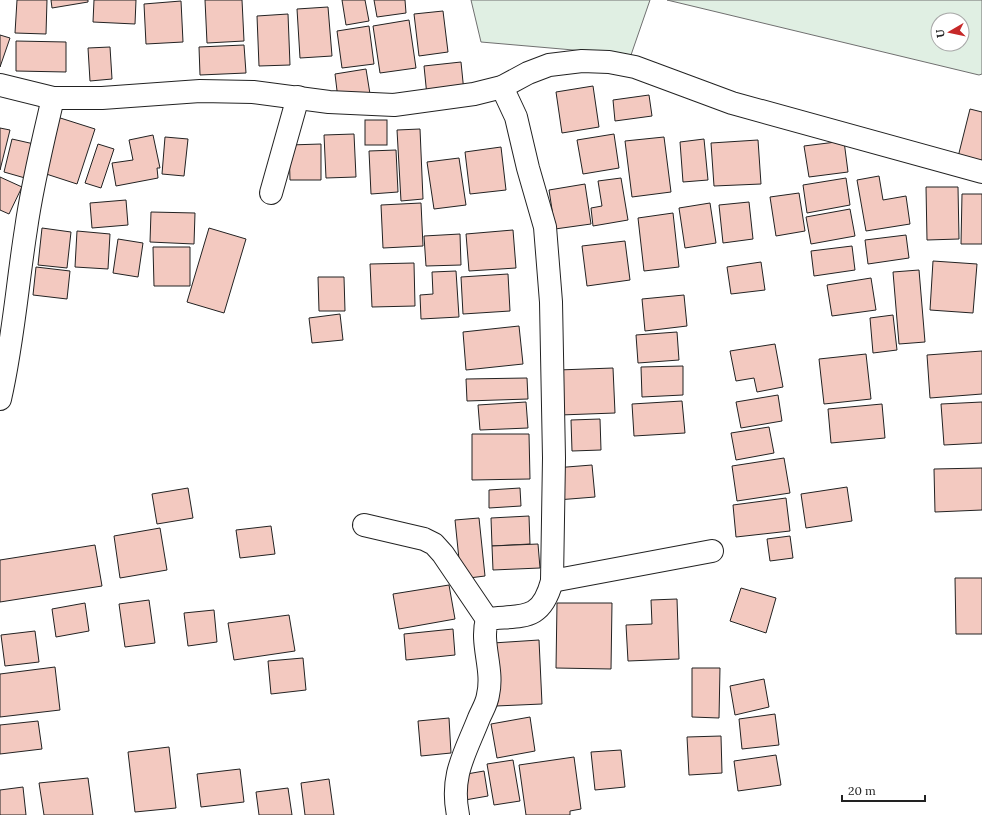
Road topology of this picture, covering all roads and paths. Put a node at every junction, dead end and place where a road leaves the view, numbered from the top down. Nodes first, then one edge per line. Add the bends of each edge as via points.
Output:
1 (0, 85) edge
2 (502, 87) junction
3 (298, 97) junction
4 (53, 98) junction
5 (982, 172) edge
6 (272, 193) dead end
7 (1, 388) edge
8 (364, 525) dead end
9 (712, 551) dead end
10 (552, 581) junction
11 (488, 619) junction
12 (458, 815) edge

1 - 4 street
2 - 3 street via 474,94 394,105 329,102
2 - 5 street via 549,65 582,61 609,62 635,67 732,103
2 - 10 street via 516,117 545,227 551,302 554,458
3 - 4 street via 253,92 200,91 102,98
3 - 6 street
4 - 7 street via 35,176 8,365
8 - 11 street via 424,539 434,544
9 - 10 street
10 - 11 street via 541,607 531,614
11 - 12 street via 484,636 489,662 488,695 458,769 455,782

